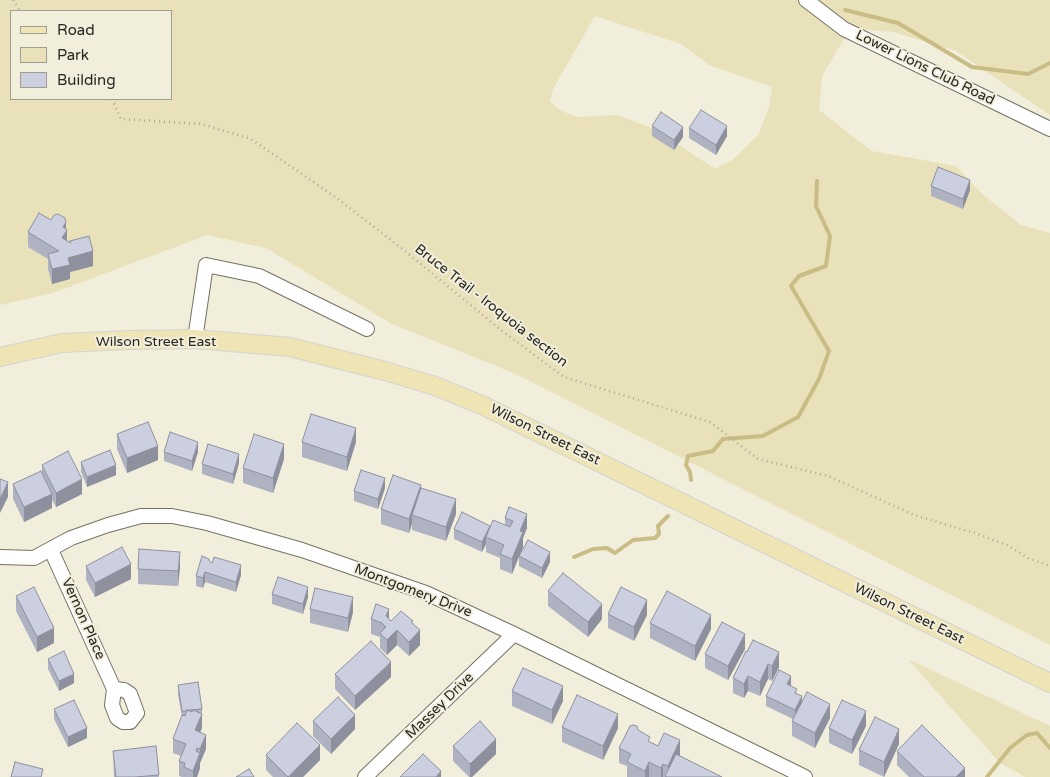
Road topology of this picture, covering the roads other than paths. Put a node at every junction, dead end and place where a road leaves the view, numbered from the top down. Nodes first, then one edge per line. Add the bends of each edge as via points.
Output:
1 (806, 0) edge
2 (1050, 129) edge
3 (367, 328) dead end
4 (195, 339) junction
5 (0, 357) edge
6 (51, 550) junction
7 (0, 557) edge
8 (514, 634) junction
9 (1050, 683) edge
10 (114, 689) dead end
11 (366, 777) edge
12 (805, 777) edge

1 - 2 street, Lower Lions Club Road via 844,29
3 - 4 street via 259,276 206,265
4 - 5 main road, Wilson Street East via 62,343
4 - 9 main road, Wilson Street East via 290,347 435,386 484,406
6 - 7 street, Montgomery Drive via 34,558
6 - 8 street, Montgomery Drive via 71,538 116,522 140,516 172,516 207,523 339,562 426,593
6 - 10 street, Vernon Place
8 - 11 street, Massey Drive
8 - 12 street, Montgomery Drive

